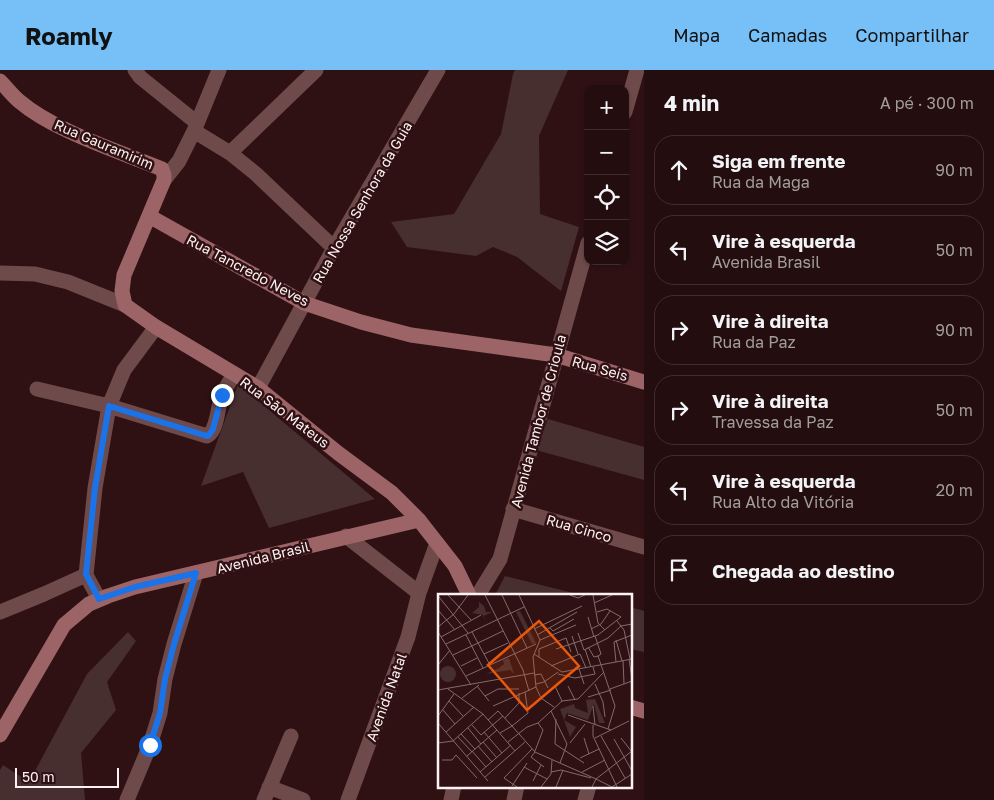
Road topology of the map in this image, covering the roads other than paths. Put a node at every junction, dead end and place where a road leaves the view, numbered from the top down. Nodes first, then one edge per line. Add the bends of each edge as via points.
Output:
1 (135, 70) edge
2 (219, 70) edge
3 (316, 70) edge
4 (438, 70) edge
5 (638, 80) edge
6 (0, 81) edge
7 (629, 102) edge
8 (195, 127) junction
9 (230, 153) junction
10 (166, 173) junction
11 (149, 216) junction
12 (334, 248) junction
13 (584, 257) edge
14 (0, 273) edge
15 (304, 303) junction
16 (125, 305) junction
17 (156, 327) junction
18 (556, 355) junction
19 (234, 374) junction
20 (644, 382) edge
21 (258, 388) junction
22 (38, 389) dead end
23 (109, 406) junction
24 (513, 509) junction
25 (419, 520) junction
26 (346, 536) junction
27 (437, 543) junction
28 (644, 547) edge
29 (196, 573) junction
30 (86, 574) junction
31 (419, 593) junction
32 (469, 594) edge
33 (479, 594) edge
34 (99, 599) junction
35 (0, 612) edge
36 (0, 735) edge
37 (291, 736) dead end
38 (267, 794) edge
39 (127, 800) edge
40 (304, 800) edge
41 (348, 800) edge

1 - 8 street
2 - 8 street
3 - 9 street
4 - 12 street, Rua Nossa Senhora da Guia
5 - 7 street
6 - 10 street, Rua Gauramirim via 19,101 44,118
8 - 9 street
8 - 10 street via 179,161
9 - 12 street
10 - 11 street
11 - 15 street, Rua Tancredo Neves
11 - 16 street via 124,275 122,291
12 - 15 street, Rua Nossa Senhora da Guia
13 - 18 street, Avenida Tambor de Crioula
14 - 16 street, Rua São Mateus via 36,274 68,282
15 - 18 street, Rua Tancredo Neves via 411,336
15 - 21 street, Rua Nossa Senhora da Guia
16 - 17 street, Rua São Mateus
17 - 19 street, Rua São Mateus
17 - 23 street via 124,370
18 - 20 street, Rua Seis
18 - 24 street, Avenida Tambor de Crioula
19 - 21 street, Rua São Mateus
19 - 23 street via 222,395 209,435
21 - 25 street, Rua São Mateus via 392,493
22 - 23 street
23 - 30 street via 95,488
24 - 28 street, Rua Cinco
24 - 33 street, Avenida Tambor de Crioula via 500,558
25 - 26 street, Avenida Brasil
25 - 27 street, Rua São Mateus
26 - 29 street, Avenida Brasil
26 - 31 street
27 - 31 street, Avenida Natal
27 - 32 street, Rua São Mateus via 455,566
29 - 34 street, Avenida Brasil
29 - 39 street via 174,644 160,713
30 - 34 street
30 - 35 street
31 - 41 street, Avenida Natal via 408,637
34 - 36 street, Avenida Brasil via 64,625
37 - 38 street
38 - 40 street

